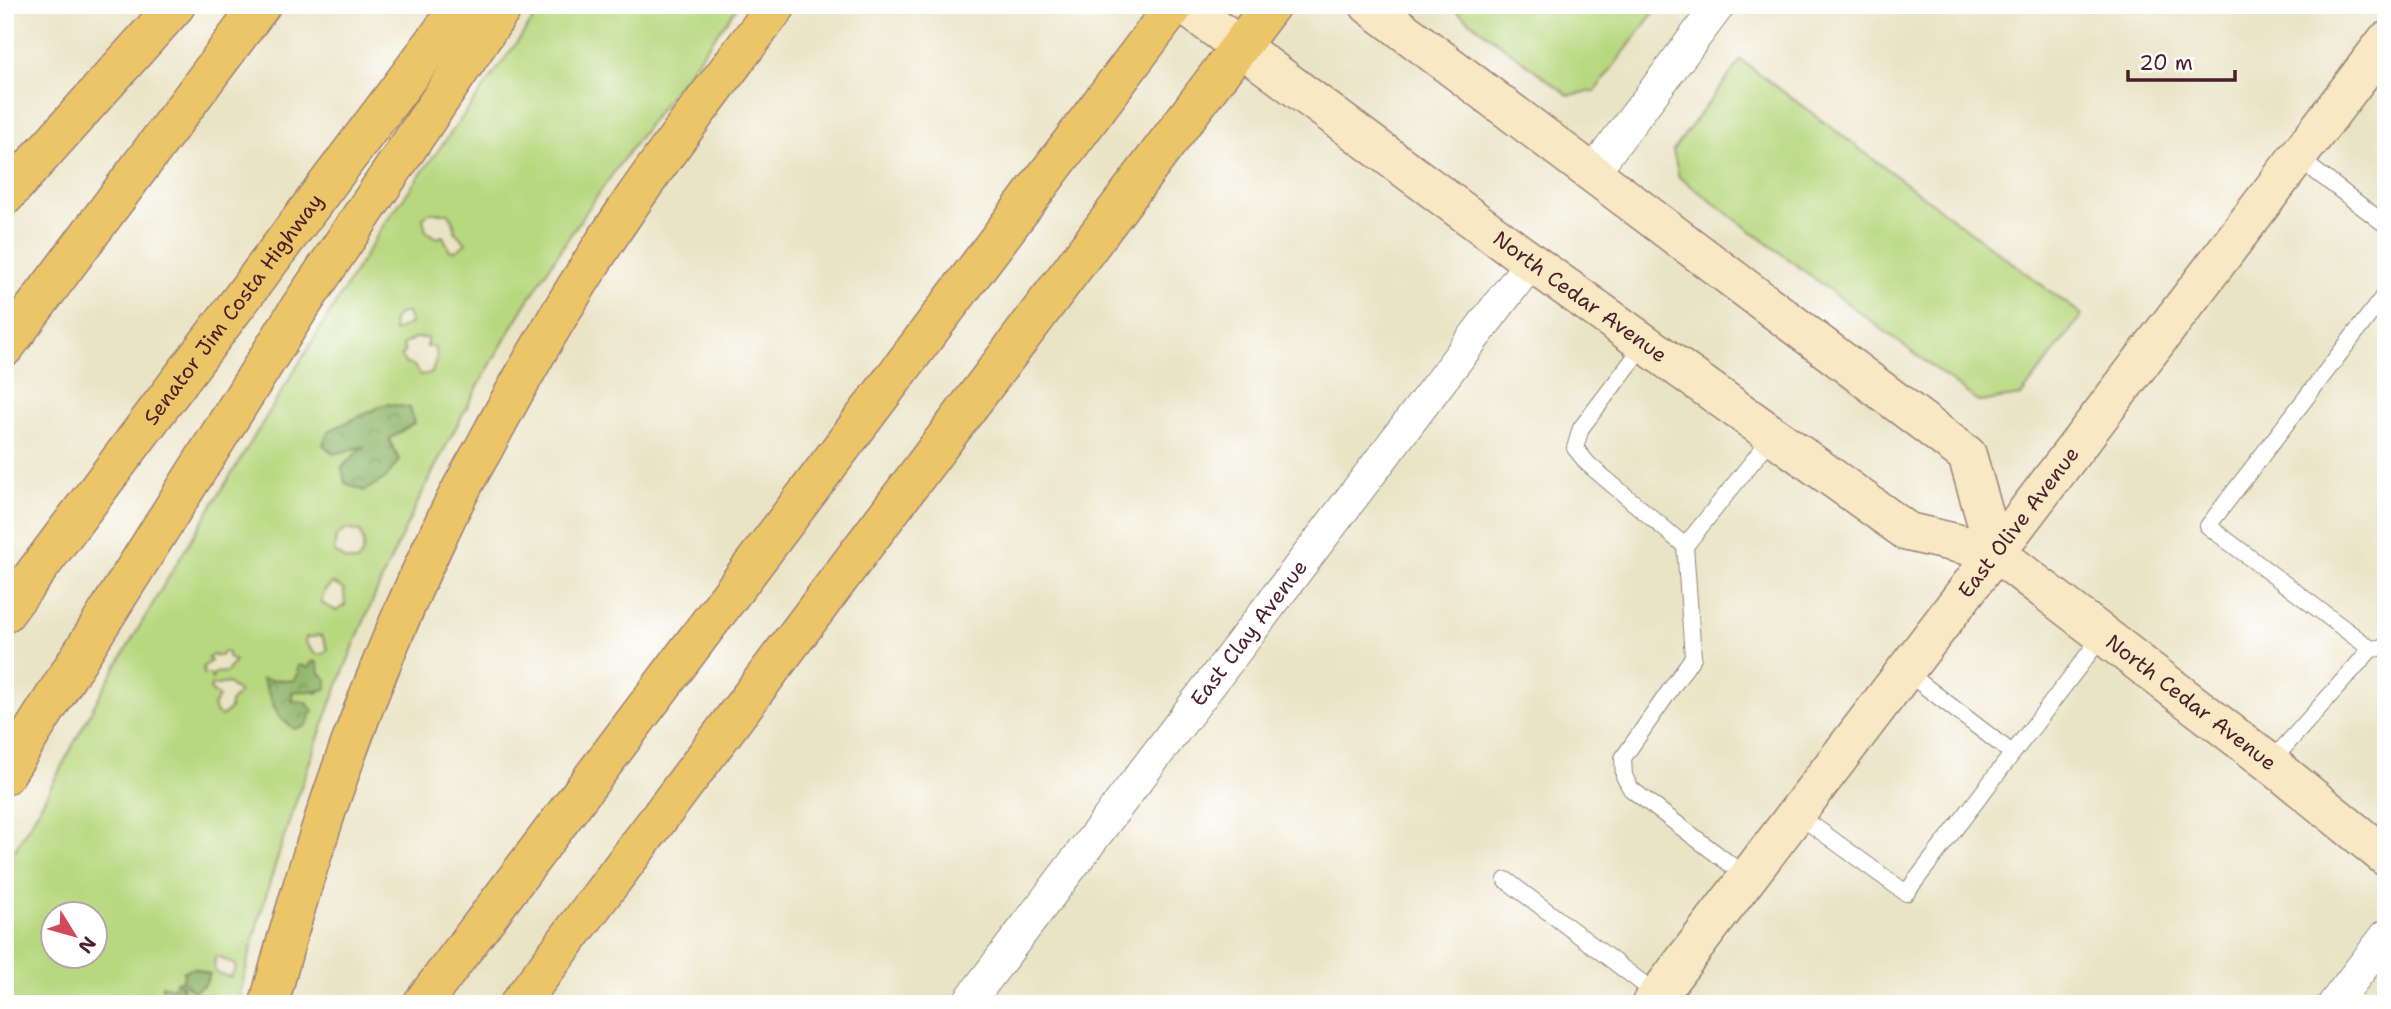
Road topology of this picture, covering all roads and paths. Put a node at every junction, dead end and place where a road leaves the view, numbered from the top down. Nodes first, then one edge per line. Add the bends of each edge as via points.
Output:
1 (176, 5) edge
2 (261, 5) edge
3 (461, 5) edge
4 (504, 5) edge
5 (776, 5) edge
6 (1175, 5) edge
7 (1184, 5) edge
8 (1271, 5) edge
9 (1369, 5) edge
10 (1718, 5) edge
11 (2386, 41) edge
12 (1240, 47) junction
13 (2297, 157) junction
14 (1593, 172) junction
15 (5, 196) edge
16 (2386, 225) edge
17 (1531, 262) junction
18 (2386, 293) edge
19 (1645, 344) junction
20 (5, 347) edge
21 (1773, 436) junction
22 (1685, 546) junction
23 (1995, 552) junction
24 (5, 613) edge
25 (2102, 635) junction
26 (2378, 648) edge
27 (1905, 671) junction
28 (2012, 753) junction
29 (2270, 763) junction
30 (5, 775) edge
31 (1796, 814) junction
32 (2386, 857) edge
33 (1747, 877) junction
34 (1506, 880) dead end
35 (2386, 936) edge
36 (1654, 999) edge
37 (269, 1004) edge
38 (422, 1004) edge
39 (519, 1004) edge
40 (967, 1004) edge
41 (2334, 1004) edge

1 - 15 highway
2 - 20 highway
3 - 24 highway, Senator Jim Costa Highway
4 - 30 highway via 293,318
5 - 37 highway via 634,199 577,286 444,523 383,654 327,806
6 - 38 highway
7 - 12 main road, North Cedar Avenue
8 - 12 highway
9 - 14 main road
10 - 14 street
11 - 13 main road, East Olive Avenue
12 - 17 main road, North Cedar Avenue
12 - 39 highway
13 - 16 lane
13 - 23 main road, East Olive Avenue
14 - 23 main road via 1967,455
17 - 19 main road, North Cedar Avenue
17 - 40 street, East Clay Avenue
18 - 26 lane via 2208,526
19 - 21 main road, North Cedar Avenue
19 - 22 lane via 1581,428 1575,448
21 - 22 lane
21 - 23 main road, North Cedar Avenue via 1908,532
22 - 33 lane via 1693,657 1623,758 1624,776 1631,789
23 - 25 main road, North Cedar Avenue
23 - 27 main road, East Olive Avenue
25 - 28 lane
25 - 29 main road, North Cedar Avenue
26 - 29 lane
27 - 28 lane
27 - 31 main road, East Olive Avenue
28 - 31 lane via 1906,894
29 - 32 main road, North Cedar Avenue
31 - 33 main road, East Olive Avenue
33 - 36 main road, East Olive Avenue
34 - 36 lane
35 - 41 street

